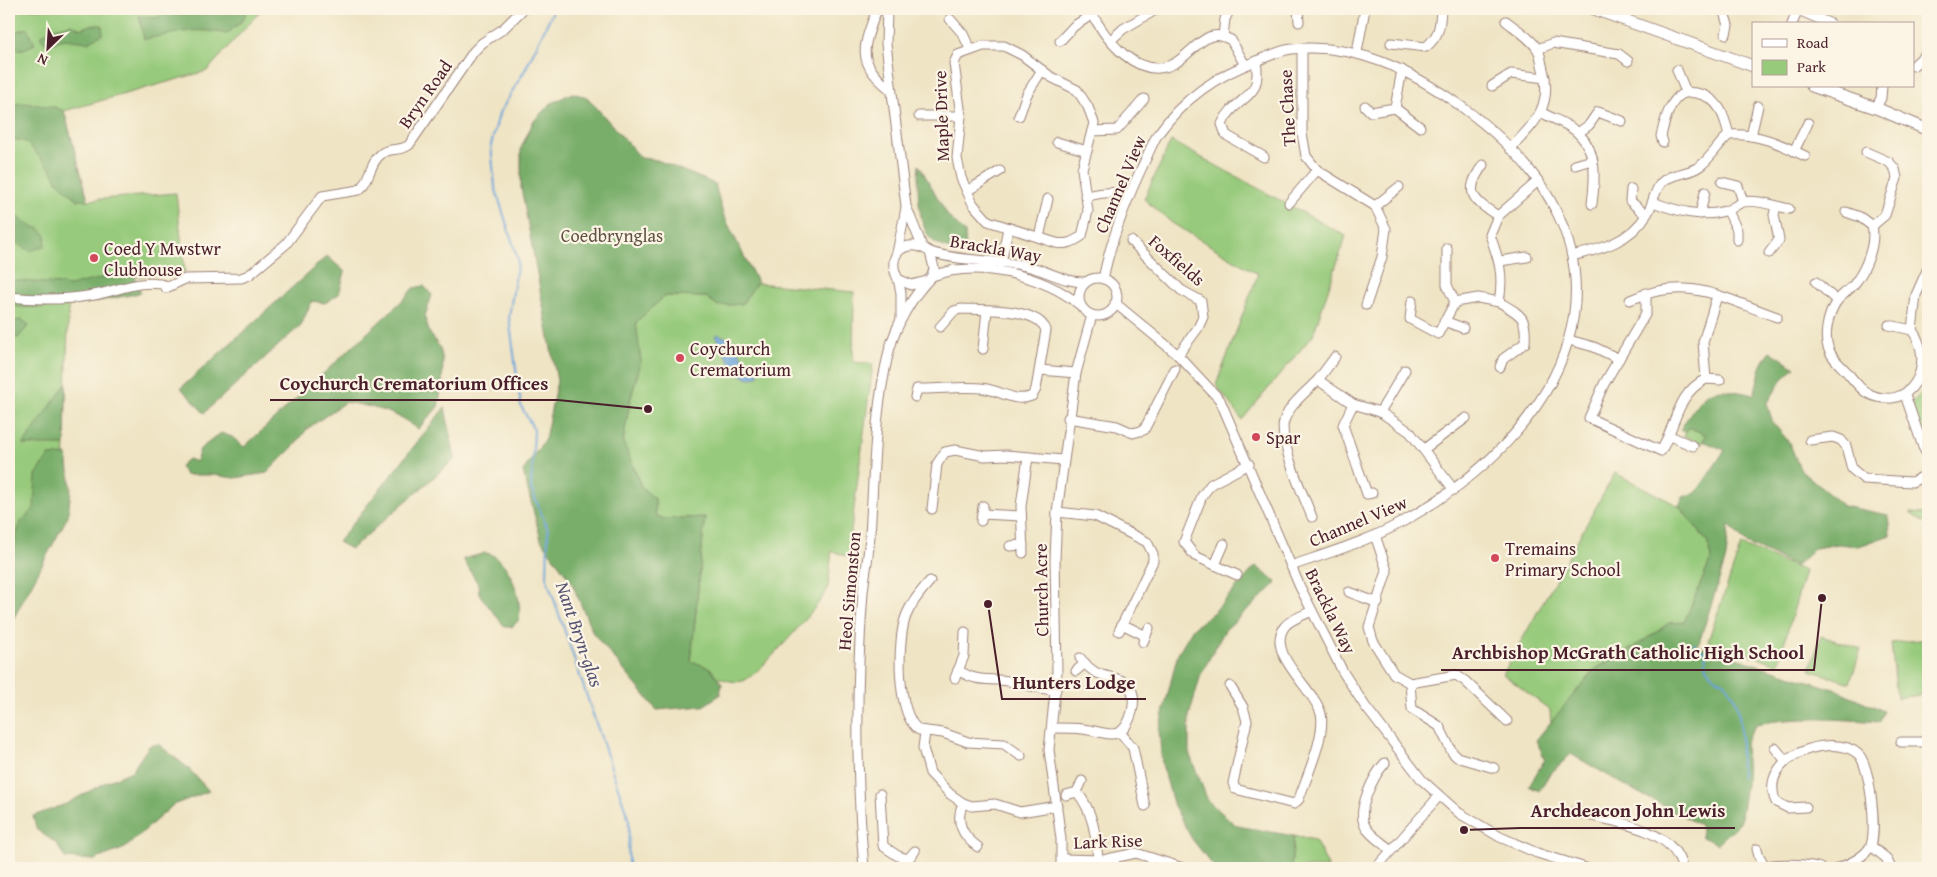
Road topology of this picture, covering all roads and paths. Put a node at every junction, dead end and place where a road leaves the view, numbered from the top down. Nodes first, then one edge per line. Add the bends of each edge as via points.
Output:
1 (523, 9) edge
2 (877, 9) edge
3 (887, 9) edge
4 (1157, 9) edge
5 (1230, 9) edge
6 (1298, 9) edge
7 (1366, 9) edge
8 (1441, 9) edge
9 (1594, 9) edge
10 (1723, 9) edge
11 (1797, 9) edge
12 (1091, 12) edge
13 (950, 19) dead end
14 (1506, 21) dead end
15 (1299, 22) dead end
16 (1793, 22) edge
17 (1826, 22) edge
18 (1726, 34) dead end
19 (1223, 36) junction
20 (1066, 39) dead end
21 (1111, 40) junction
22 (1392, 43) dead end
23 (970, 49) junction
24 (1302, 49) junction
25 (1538, 50) junction
26 (1357, 52) junction
27 (1928, 52) edge
28 (1256, 61) junction
29 (1628, 61) dead end
30 (1245, 65) junction
31 (1914, 65) edge
32 (1752, 66) edge
33 (1042, 70) junction
34 (1402, 70) junction
35 (1677, 70) dead end
36 (1545, 78) junction
37 (1492, 86) dead end
38 (1818, 88) edge
39 (1882, 88) edge
40 (891, 90) junction
41 (1686, 92) junction
42 (1144, 99) dead end
43 (1365, 106) dead end
44 (1758, 106) dead end
45 (1395, 108) junction
46 (1876, 108) junction
47 (1541, 112) junction
48 (919, 116) dead end
49 (961, 116) junction
50 (1018, 116) dead end
51 (1622, 121) dead end
52 (1808, 123) dead end
53 (1420, 127) dead end
54 (1928, 130) edge
55 (1092, 131) junction
56 (1578, 133) junction
57 (1729, 135) junction
58 (1751, 136) junction
59 (1057, 142) dead end
60 (1663, 142) dead end
61 (1510, 149) junction
62 (1087, 151) junction
63 (1794, 151) junction
64 (1866, 152) dead end
65 (1805, 156) dead end
66 (1264, 157) dead end
67 (1592, 160) junction
68 (1483, 165) dead end
69 (1576, 165) dead end
70 (1317, 170) junction
71 (1000, 172) dead end
72 (1538, 181) junction
73 (1722, 182) dead end
74 (1399, 187) dead end
75 (1631, 189) dead end
76 (967, 191) junction
77 (1705, 192) dead end
78 (1085, 196) junction
79 (1129, 197) junction
80 (1048, 199) dead end
81 (1653, 202) junction
82 (1743, 202) junction
83 (1289, 203) dead end
84 (1592, 204) dead end
85 (906, 206) junction
86 (1375, 206) junction
87 (1776, 206) junction
88 (1789, 209) dead end
89 (1728, 211) junction
90 (1846, 212) dead end
91 (1700, 214) junction
92 (1646, 215) junction
93 (1498, 216) junction
94 (1872, 226) junction
95 (1008, 228) junction
96 (1039, 237) junction
97 (1737, 240) dead end
98 (1131, 241) dead end
99 (922, 246) junction
100 (1447, 248) dead end
101 (930, 252) junction
102 (1769, 253) dead end
103 (896, 254) junction
104 (1572, 256) junction
105 (1527, 257) dead end
106 (1500, 261) junction
107 (1001, 263) junction
108 (1928, 268) edge
109 (898, 278) junction
110 (929, 278) junction
111 (1103, 279) junction
112 (1086, 282) junction
113 (1816, 282) dead end
114 (1646, 293) junction
115 (1717, 296) junction
116 (9, 297) edge
117 (1630, 300) dead end
118 (1412, 301) dead end
119 (1454, 302) junction
120 (1499, 302) junction
121 (1837, 302) junction
122 (1115, 303) junction
123 (1080, 305) junction
124 (1366, 305) dead end
125 (987, 310) junction
126 (1092, 314) junction
127 (1777, 317) dead end
128 (901, 318) junction
129 (1444, 321) junction
130 (1889, 325) dead end
131 (940, 326) dead end
132 (1463, 328) dead end
133 (1912, 330) junction
134 (1569, 340) junction
135 (983, 349) dead end
136 (1927, 349) edge
137 (1178, 355) junction
138 (1335, 357) dead end
139 (1619, 359) junction
140 (1500, 368) dead end
141 (1040, 370) junction
142 (1404, 370) dead end
143 (1076, 373) junction
144 (1182, 379) dead end
145 (1706, 379) junction
146 (1318, 380) junction
147 (1720, 380) dead end
148 (916, 389) dead end
149 (1904, 395) junction
150 (1354, 404) junction
151 (1380, 412) junction
152 (1068, 418) junction
153 (1466, 418) dead end
154 (1670, 436) junction
155 (1810, 440) dead end
156 (1693, 446) dead end
157 (1424, 449) junction
158 (1028, 456) junction
159 (1928, 456) edge
160 (1063, 460) junction
161 (1248, 464) junction
162 (1928, 474) edge
163 (1454, 490) junction
164 (1372, 493) dead end
165 (935, 505) dead end
166 (1057, 512) junction
167 (982, 514) dead end
168 (1021, 516) junction
169 (1312, 517) dead end
170 (1375, 535) junction
171 (1224, 544) dead end
172 (1010, 546) dead end
173 (1215, 565) junction
174 (1291, 566) junction
175 (1237, 575) dead end
176 (917, 578) dead end
177 (1348, 592) dead end
178 (1378, 603) junction
179 (1312, 611) junction
180 (965, 632) dead end
181 (1146, 635) dead end
182 (1076, 670) dead end
183 (1410, 683) junction
184 (1230, 686) dead end
185 (1056, 690) junction
186 (1507, 720) dead end
187 (1052, 728) junction
188 (925, 732) junction
189 (1120, 732) junction
190 (1901, 742) dead end
191 (1928, 742) edge
192 (1775, 748) dead end
193 (1021, 756) dead end
194 (1786, 761) junction
195 (1385, 763) dead end
196 (1494, 768) dead end
197 (1082, 781) dead end
198 (1077, 792) junction
199 (880, 794) dead end
200 (1066, 795) dead end
201 (1153, 796) dead end
202 (1439, 796) junction
203 (963, 803) junction
204 (1056, 806) junction
205 (1806, 806) dead end
206 (1573, 812) dead end
207 (1871, 846) junction
208 (978, 847) dead end
209 (1757, 849) dead end
210 (1391, 850) junction
211 (915, 851) dead end
212 (1062, 858) junction
213 (1113, 858) junction
214 (1098, 860) junction
215 (909, 863) edge
216 (1562, 865) edge
217 (1764, 867) edge
218 (1787, 867) edge
219 (864, 868) edge
220 (1061, 868) edge
221 (1116, 868) edge
222 (1184, 868) edge
223 (1376, 868) edge
224 (1586, 868) edge
225 (1682, 868) edge
226 (1820, 868) edge
227 (1838, 868) edge
228 (1891, 868) edge

1 - 116 street, Bryn Road via 474,51 410,145 382,152 359,190 326,194 318,200 286,244 249,275 185,279 168,287 145,282 93,295 29,300
2 - 40 street via 864,57 870,71
3 - 40 street via 886,44
4 - 21 street
5 - 19 street
6 - 15 street
7 - 26 street
8 - 22 street via 1440,30 1426,47
9 - 32 main road
10 - 18 street via 1728,25
11 - 16 street
11 - 17 street
12 - 20 street
12 - 21 street
13 - 23 street
14 - 25 street
19 - 21 street via 1208,37 1176,62 1159,68 1138,63 1120,52
19 - 30 street via 1230,40
23 - 33 street via 1004,46
23 - 49 street, Maple Drive via 958,55 954,63
24 - 26 street, Channel View
24 - 28 street, Channel View via 1289,49
24 - 70 street, The Chase via 1302,133 1306,156
25 - 29 street via 1553,43 1619,54
25 - 36 street
26 - 34 street, Channel View
27 - 31 street
28 - 30 street, Channel View
28 - 66 street via 1256,88 1226,114 1222,124 1226,135
30 - 79 street, Channel View via 1205,86 1157,135
33 - 50 street
33 - 55 street via 1077,90 1093,118
34 - 45 street
34 - 61 street, Channel View via 1434,87 1482,122
35 - 41 street
36 - 37 street via 1511,74
36 - 47 street via 1546,97
38 - 46 main road
39 - 46 street
40 - 85 street
41 - 57 street via 1704,94 1716,102
41 - 60 street via 1673,102 1661,136
42 - 55 street via 1117,130
43 - 45 street via 1371,112
44 - 58 street
45 - 53 street
46 - 54 main road
47 - 56 street
47 - 61 street
48 - 49 street
49 - 76 street, Maple Drive via 957,158
51 - 56 street via 1598,112
52 - 63 street
55 - 62 street
56 - 67 street
57 - 58 street
57 - 81 street via 1701,166 1662,183
58 - 63 street
59 - 62 street
61 - 72 street, Channel View
62 - 78 street via 1082,169
63 - 65 street
64 - 94 street via 1889,162 1897,178 1886,215
67 - 69 street
67 - 84 street via 1596,170
68 - 93 street via 1473,181 1472,193 1478,203
70 - 83 street
70 - 86 street, The Chase
71 - 76 street
72 - 93 street
72 - 104 street, Channel View via 1564,228
73 - 82 street via 1738,186
74 - 86 street
75 - 92 street via 1630,201
76 - 95 street, Maple Drive via 973,204 988,221
77 - 91 street
78 - 79 street via 1107,192
78 - 96 street, Maple Drive via 1088,211 1082,236 1065,244
79 - 111 street, Channel View
80 - 96 street
81 - 91 street via 1673,210
81 - 92 street
82 - 87 street
82 - 89 street
85 - 99 street
85 - 103 street
86 - 124 street via 1386,229 1382,256
87 - 88 street
87 - 102 street via 1774,215 1779,240
89 - 91 street
89 - 97 street via 1737,230
90 - 94 street
92 - 104 street via 1631,233 1620,240
93 - 106 street via 1490,234
94 - 121 street via 1874,241 1858,280
95 - 96 street, Maple Drive
95 - 107 street
98 - 137 street, Foxfields via 1182,290 1200,301 1203,317
99 - 101 street
99 - 103 street via 912,245
100 - 119 street via 1447,285
101 - 107 street, Brackla Way via 948,258
101 - 110 street via 934,268
103 - 109 street via 893,266
104 - 134 street, Channel View via 1575,305
105 - 106 street
106 - 120 street via 1503,280
107 - 112 street, Brackla Way via 1026,266 1075,283
108 - 133 street via 1916,295
109 - 110 street via 911,285
109 - 128 street, Heol Simonston
110 - 123 street, Brackla Way via 959,268 992,271 1049,284
110 - 128 street, Heol Simonston
111 - 112 street
111 - 122 street via 1115,289
112 - 123 street via 1079,298
113 - 121 street
114 - 115 street via 1678,287
114 - 117 street
114 - 139 street via 1646,313
115 - 127 street
115 - 145 street via 1702,342
118 - 129 street via 1410,319 1438,334
119 - 120 street via 1478,298
119 - 129 street
120 - 140 street via 1521,315 1526,326 1524,343 1503,359
121 - 149 street via 1828,323 1829,350 1866,392 1885,397
122 - 126 street via 1105,314
122 - 137 street, Brackla Way
123 - 126 street
125 - 131 street via 954,311
125 - 135 street
125 - 141 street via 1029,316 1044,324 1046,330
126 - 143 street, Church Acre
128 - 219 street, Heol Simonston via 889,351 876,430 863,590 858,694
129 - 132 street
130 - 133 street
133 - 136 street
134 - 139 street via 1600,349
134 - 163 street, Channel View via 1562,362 1541,400 1494,455
136 - 149 street via 1928,368 1924,378
137 - 161 street, Brackla Way via 1220,400
138 - 146 street
139 - 154 street via 1589,418 1661,451
141 - 143 street
141 - 148 street via 1036,389 1026,398 1018,399 988,389
142 - 151 street
143 - 152 street, Church Acre
144 - 152 street via 1174,372 1147,426 1139,433
145 - 147 street
145 - 154 street via 1685,395
146 - 150 street
146 - 169 street via 1291,407 1284,422 1283,439
149 - 159 street
150 - 151 street
150 - 164 street via 1343,425 1367,494
151 - 157 street via 1410,432
152 - 160 street, Church Acre
153 - 157 street
154 - 156 street
155 - 162 street via 1833,437 1842,440 1852,469 1864,479 1912,482
157 - 163 street
158 - 160 street
158 - 165 street via 945,452 937,464
158 - 168 street
160 - 166 street, Church Acre
161 - 173 street via 1211,484 1202,496 1187,532 1184,542 1188,550
161 - 174 street, Brackla Way
163 - 170 street, Channel View
166 - 181 street via 1095,516 1151,547 1153,561 1121,627
166 - 185 street, Church Acre
167 - 168 street
168 - 172 street via 1023,549
170 - 174 street, Channel View
170 - 178 street via 1387,571
171 - 173 street
173 - 175 street
174 - 179 street, Brackla Way
176 - 188 street via 927,584 907,614 900,674 902,696 911,723
177 - 178 street
178 - 183 street via 1369,626 1374,641 1394,674
179 - 184 street via 1286,625 1281,638 1283,655 1317,704 1322,722 1304,783 1294,804 1235,789 1233,783 1247,721 1244,707
179 - 202 street, Brackla Way via 1343,672 1365,706 1422,780
180 - 185 street via 964,656 957,674 978,680
182 - 189 street via 1082,660 1098,674 1122,680 1133,692 1132,712
183 - 186 street via 1456,675
183 - 196 street via 1412,709 1438,726 1452,752 1457,757
185 - 187 street, Church Acre
187 - 189 street via 1104,735
187 - 204 street, Church Acre via 1049,750
188 - 193 street via 943,733 968,742 1006,740
188 - 203 street via 923,748 930,772
189 - 201 street via 1133,748 1144,802
190 - 191 street
192 - 194 street
194 - 205 street via 1775,775 1773,795 1776,802 1788,808
194 - 207 street via 1809,749 1832,747 1850,749 1858,754 1864,762 1874,835
195 - 210 street via 1375,777 1362,814 1368,832
197 - 198 street
198 - 200 street
198 - 214 street via 1087,804 1096,836
199 - 215 street via 883,846
202 - 210 street
202 - 216 street, Brackla Way via 1459,813 1500,837
203 - 204 street via 972,806 995,804 1020,812
203 - 208 street via 959,818 963,842
204 - 212 street, Church Acre
206 - 225 street via 1655,835 1671,844
207 - 227 street
207 - 228 street via 1886,858
209 - 217 street
210 - 223 street
211 - 215 street
212 - 214 street, Lark Rise
212 - 220 street, Church Acre
213 - 214 street, Lark Rise
213 - 221 street
213 - 222 street, Lark Rise via 1127,853 1146,854
216 - 224 street, Brackla Way
217 - 218 street
218 - 226 street

